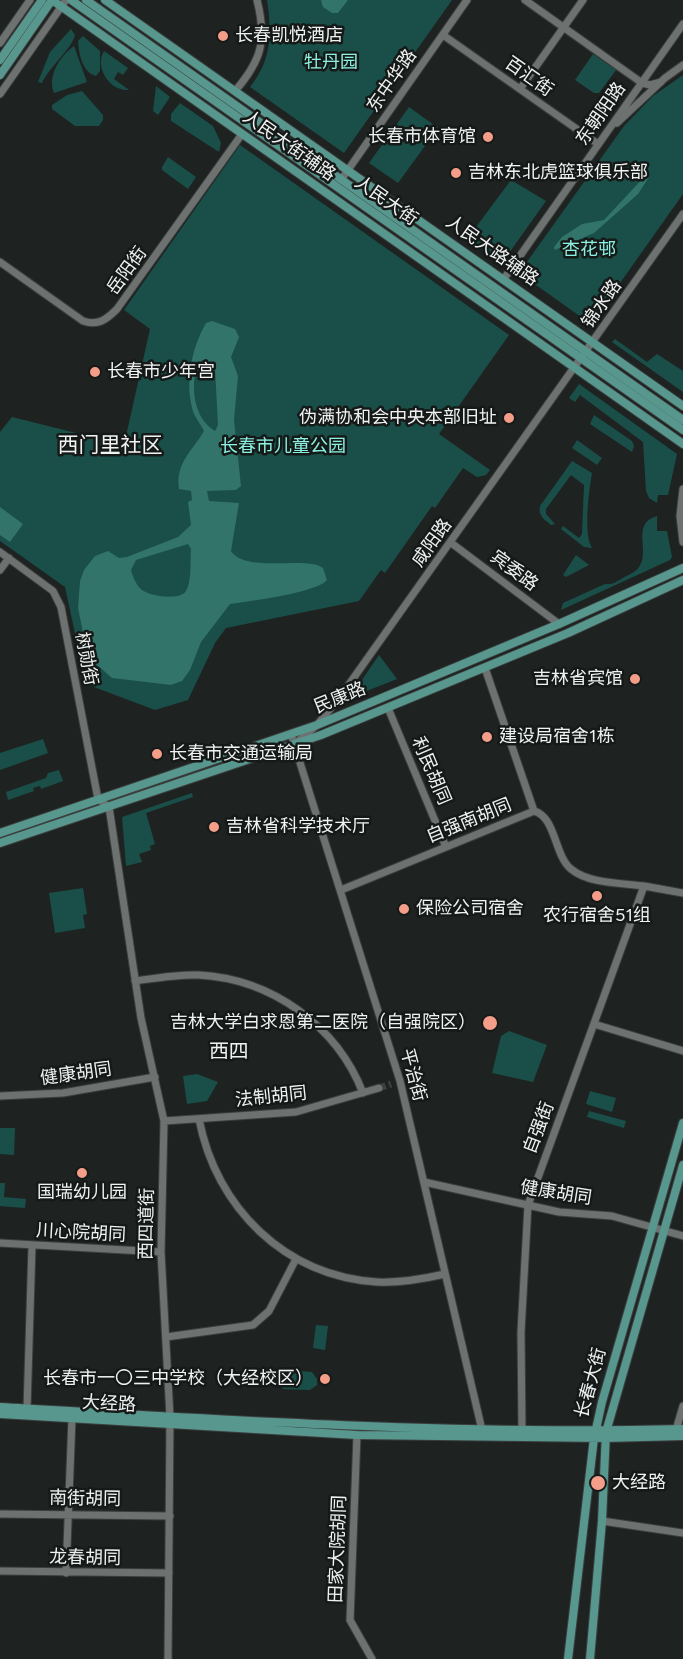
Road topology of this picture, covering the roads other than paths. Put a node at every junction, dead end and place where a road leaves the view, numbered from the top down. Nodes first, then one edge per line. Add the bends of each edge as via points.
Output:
1 (30, 0) edge
2 (42, 0) edge
3 (52, 0) edge
4 (71, 0) edge
5 (86, 0) edge
6 (105, 0) edge
7 (257, 0) edge
8 (467, 0) edge
9 (525, 0) edge
10 (583, 0) edge
11 (63, 3) edge
12 (683, 24) edge
13 (564, 27) junction
14 (442, 35) junction
15 (0, 43) edge
16 (0, 60) edge
17 (683, 65) edge
18 (0, 75) edge
19 (661, 82) junction
20 (642, 83) junction
21 (520, 89) junction
22 (235, 91) junction
23 (0, 94) edge
24 (607, 132) junction
25 (242, 134) junction
26 (598, 144) junction
27 (347, 170) junction
28 (341, 180) junction
29 (683, 214) edge
30 (0, 262) edge
31 (503, 280) junction
32 (593, 343) junction
33 (584, 356) junction
34 (575, 368) junction
35 (683, 406) edge
36 (683, 420) edge
37 (683, 430) edge
38 (682, 444) edge
39 (683, 489) edge
40 (450, 542) junction
41 (683, 542) edge
42 (0, 552) edge
43 (9, 558) junction
44 (683, 561) edge
45 (683, 568) edge
46 (0, 570) edge
47 (670, 574) junction
48 (681, 582) edge
49 (559, 624) junction
50 (484, 668) junction
51 (388, 708) junction
52 (317, 725) junction
53 (291, 734) junction
54 (295, 744) junction
55 (98, 800) junction
56 (109, 807) junction
57 (534, 811) junction
58 (0, 833) edge
59 (0, 843) edge
60 (446, 847) junction
61 (644, 886) junction
62 (341, 890) junction
63 (683, 893) edge
64 (135, 981) junction
65 (594, 1024) junction
66 (683, 1051) edge
67 (155, 1077) junction
68 (400, 1081) junction
69 (391, 1084) tunnel mouth
70 (379, 1088) tunnel mouth
71 (363, 1093) junction
72 (0, 1096) edge
73 (199, 1119) junction
74 (164, 1121) junction
75 (683, 1123) edge
76 (683, 1165) edge
77 (424, 1182) junction
78 (528, 1205) junction
79 (653, 1227) junction
80 (663, 1230) junction
81 (683, 1236) edge
82 (0, 1243) edge
83 (32, 1246) junction
84 (161, 1252) junction
85 (296, 1258) junction
86 (445, 1274) junction
87 (166, 1337) junction
88 (683, 1406) edge
89 (0, 1407) edge
90 (27, 1409) junction
91 (0, 1414) edge
92 (72, 1418) junction
93 (170, 1420) junction
94 (482, 1430) junction
95 (522, 1430) junction
96 (681, 1432) edge
97 (357, 1435) junction
98 (595, 1435) junction
99 (605, 1435) junction
100 (0, 1514) edge
101 (69, 1514) junction
102 (170, 1516) junction
103 (602, 1521) junction
104 (683, 1533) edge
105 (0, 1571) edge
106 (169, 1573) junction
107 (66, 1574) junction
108 (168, 1659) edge
109 (372, 1659) edge
110 (568, 1659) edge
111 (590, 1659) edge

1 - 15 street
2 - 16 main road
3 - 11 main road, 人民大街辅路
3 - 18 main road
4 - 33 main road, 人民大街
5 - 28 main road, 人民大街
6 - 22 main road, 人民大路辅路
7 - 22 street via 262,45 255,64
8 - 14 street, 东中华路
9 - 13 street
10 - 13 street
11 - 23 street
11 - 25 main road, 人民大街辅路
12 - 20 street, 东朝阳路
13 - 20 street
13 - 21 street
14 - 21 street, 百汇街
14 - 27 street, 东中华路
17 - 19 street
19 - 20 street via 650,86
19 - 24 street
20 - 24 street, 东朝阳路
21 - 26 street, 百汇街
22 - 27 main road, 人民大路辅路
24 - 26 street, 东朝阳路
25 - 30 street, 岳阳街 via 107,319 99,323 83,321
25 - 34 main road, 人民大街辅路
26 - 31 street, 东朝阳路
27 - 28 street, 东中华路
27 - 31 main road, 人民大路辅路
28 - 33 main road, 人民大街
29 - 32 street, 锦水路
31 - 32 main road, 人民大路辅路
32 - 33 street, 锦水路
32 - 35 main road, 人民大路辅路
33 - 34 street, 咸阳路
33 - 36 main road, 人民大街
33 - 37 main road, 人民大街
34 - 38 main road, 人民大街辅路
34 - 40 street, 咸阳路
39 - 41 street
40 - 49 street, 宾委路
40 - 52 street, 咸阳路
42 - 43 street, 树勋街
43 - 46 street
43 - 55 street, 树勋街 via 49,587 59,600
44 - 47 street
45 - 47 main road, 民康路
47 - 49 main road, 民康路
48 - 50 main road, 民康路
49 - 52 main road, 民康路
50 - 51 main road, 民康路
50 - 57 street, 自强南胡同
51 - 54 main road, 民康路
51 - 60 street, 利民胡同
52 - 53 main road, 民康路
52 - 54 street, 咸阳路
53 - 54 street, 平治街
53 - 55 main road, 民康路
54 - 56 main road, 民康路
54 - 62 street, 平治街
55 - 56 street
55 - 58 main road, 民康路
56 - 59 main road, 民康路
56 - 64 street, 西四道街
57 - 60 street, 自强南胡同
57 - 61 street via 544,816 572,870 587,877
60 - 62 street, 自强南胡同
61 - 63 street
61 - 65 street, 自强街
62 - 68 street, 平治街
64 - 67 street, 西四道街
64 - 71 street via 200,975 265,991 299,1010 328,1036
65 - 66 street
65 - 78 street, 自强街
67 - 72 street, 健康胡同 via 63,1093
67 - 74 street, 西四道街
68 - 69 street
68 - 77 street, 平治街
70 - 71 street, 法制胡同
71 - 73 street, 法制胡同 via 296,1112
73 - 74 street, 法制胡同
73 - 85 street via 209,1160 228,1197 255,1229
74 - 84 street, 西四道街
75 - 79 main road, 长春大街
76 - 80 main road, 长春大街
77 - 78 street, 健康胡同
77 - 86 street, 平治街
78 - 79 street, 健康胡同 via 612,1216
78 - 95 street, 自强街 via 521,1332
79 - 80 street, 健康胡同
79 - 98 main road, 长春大街
80 - 81 street, 健康胡同
80 - 99 main road, 长春大街
82 - 83 street, 川心院胡同
83 - 84 street, 川心院胡同
83 - 90 street
84 - 87 street, 西四道街
85 - 86 street via 325,1272 366,1281 407,1281
85 - 87 street via 269,1311 259,1321 244,1328
86 - 94 street, 平治街
87 - 93 street, 西四道街
88 - 96 street
89 - 90 main road, 大经路
90 - 93 main road, 大经路
91 - 92 main road, 大经路
92 - 93 main road, 大经路
92 - 101 street
93 - 94 main road, 大经路
93 - 97 main road, 大经路
93 - 102 street, 西四道街
94 - 95 main road, 大经路
95 - 98 main road, 大经路
96 - 99 main road, 大经路
97 - 98 main road, 大经路
97 - 109 street, 田家大院胡同 via 351,1620
98 - 99 main road, 大经路
98 - 110 main road, 长春大街
99 - 103 main road, 长春大街
100 - 101 street, 南街胡同
101 - 102 street, 南街胡同
101 - 107 street
102 - 106 street, 西四道街
103 - 104 street
103 - 111 main road, 长春大街
105 - 107 street, 龙春胡同
106 - 107 street, 龙春胡同
106 - 108 street, 西四道街

